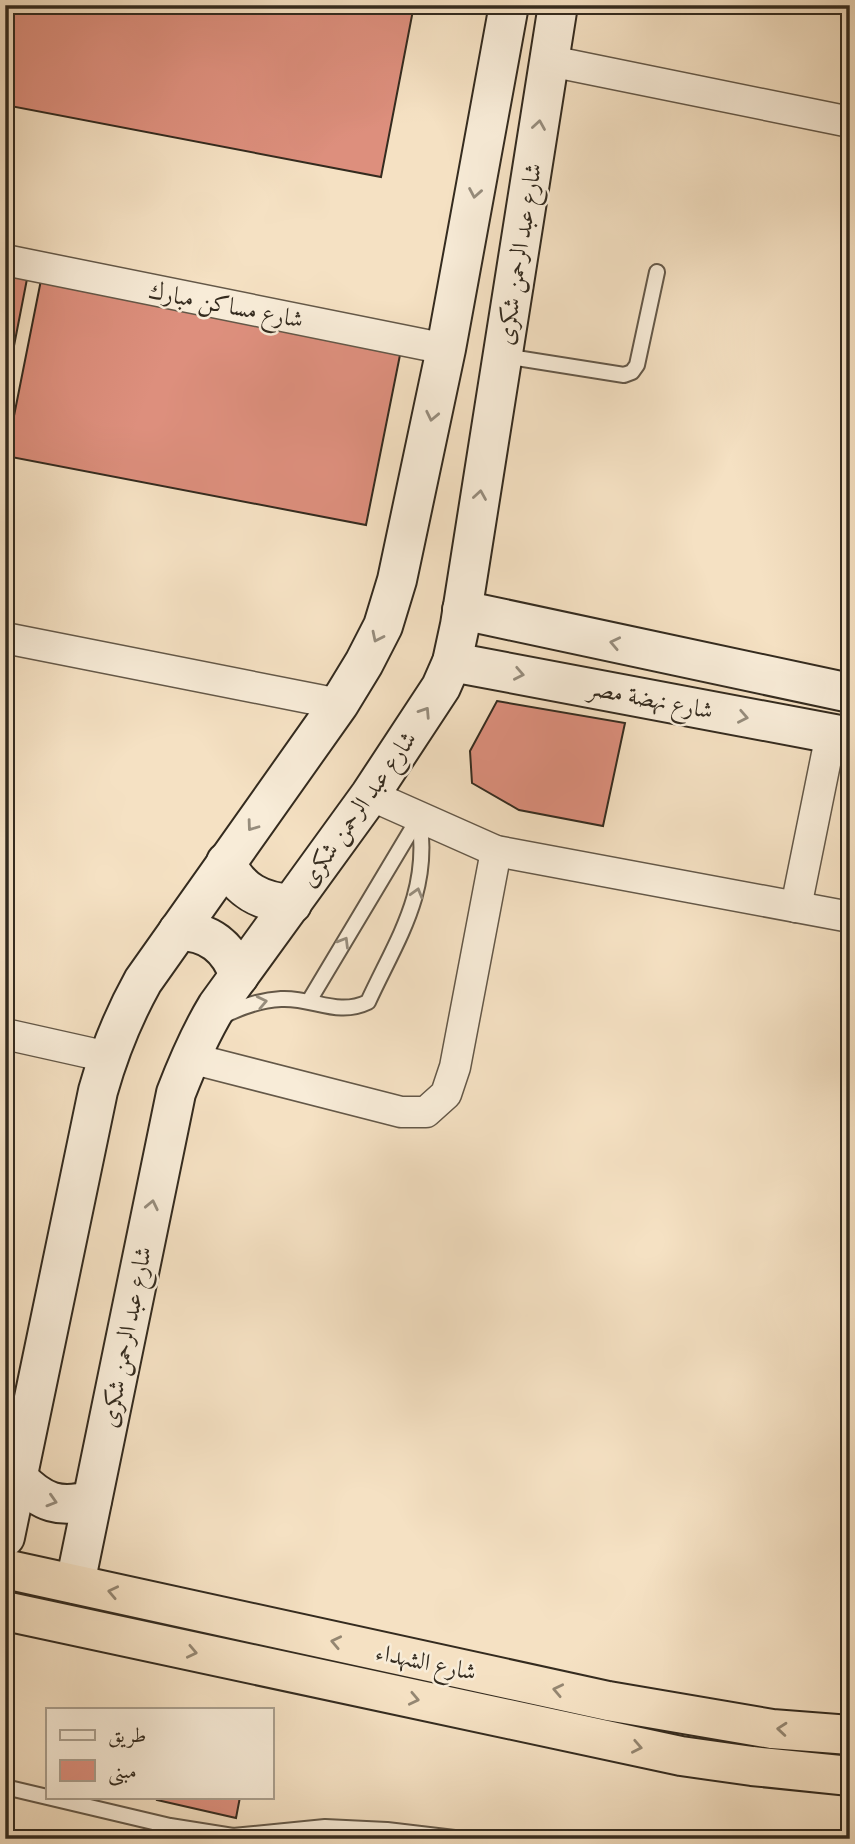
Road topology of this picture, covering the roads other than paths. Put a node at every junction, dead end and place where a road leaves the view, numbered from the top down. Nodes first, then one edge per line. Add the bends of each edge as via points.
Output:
1 (509, 5) edge
2 (558, 5) edge
3 (550, 61) junction
4 (850, 122) edge
5 (5, 260) edge
6 (657, 272) dead end
7 (446, 349) junction
8 (503, 355) junction
9 (462, 610) junction
10 (5, 638) edge
11 (668, 654) junction
12 (452, 662) junction
13 (850, 693) edge
14 (659, 701) junction
15 (339, 704) junction
16 (840, 736) edge
17 (370, 796) junction
18 (419, 817) junction
19 (496, 851) junction
20 (226, 862) junction
21 (292, 904) junction
22 (796, 907) junction
23 (850, 917) edge
24 (178, 931) junction
25 (239, 976) junction
26 (309, 1001) junction
27 (5, 1034) edge
28 (196, 1044) junction
29 (108, 1056) junction
30 (12, 1477) edge
31 (92, 1500) junction
32 (5, 1537) edge
33 (5, 1569) edge
34 (75, 1584) junction
35 (5, 1611) edge
36 (850, 1735) edge
37 (850, 1776) edge
38 (5, 1787) edge
39 (46, 1797) edge
40 (52, 1798) edge
41 (324, 1833) edge
42 (463, 1839) edge

1 -> 7 street
2 - 3 street, شارع عبد الرحمن شكرى
3 - 4 street
8 -> 3 street, شارع عبد الرحمن شكرى
5 - 7 street, شارع مساكن مبارك
6 - 8 lane via 637,365 629,373
7 -> 15 street via 397,580 383,626
9 -> 8 street, شارع عبد الرحمن شكرى
11 -> 9 street, شارع نهضة مصر
9 - 12 street, شارع عبد الرحمن شكرى
10 - 15 street
11 - 13 street, شارع نهضة مصر
11 - 14 street
12 -> 14 street, شارع نهضة مصر
17 -> 12 street, شارع عبد الرحمن شكرى via 441,687
14 -> 16 street, شارع نهضة مصر
15 -> 20 street
16 - 22 street
17 - 18 street
17 - 21 street, شارع عبد الرحمن شكرى
18 - 19 street
26 -> 18 lane
26 -> 18 lane via 347,1009 368,1002 415,900 423,859
19 - 22 street
19 - 28 street via 455,1067 446,1094 426,1112 401,1112
20 - 21 street via 248,891 261,899
20 - 24 street
21 - 25 street, شارع عبد الرحمن شكرى
22 - 23 street
24 - 25 street via 201,933 220,944
24 - 29 street via 122,1018
25 - 28 street, شارع عبد الرحمن شكرى
28 -> 26 lane via 220,1018 241,1007 283,999
27 - 29 street
31 -> 28 street, شارع عبد الرحمن شكرى via 176,1093
29 - 30 street
30 -> 31 street via 46,1500 63,1504
30 - 32 street
31 - 34 street, شارع عبد الرحمن شكرى
33 - 34 highway, شارع الشهداء
36 -> 34 highway, شارع الشهداء via 772,1729 608,1702
35 -> 37 highway, شارع الشهداء via 681,1756
38 - 39 lane
40 - 41 lane via 233,1836
41 - 42 lane via 387,1830

